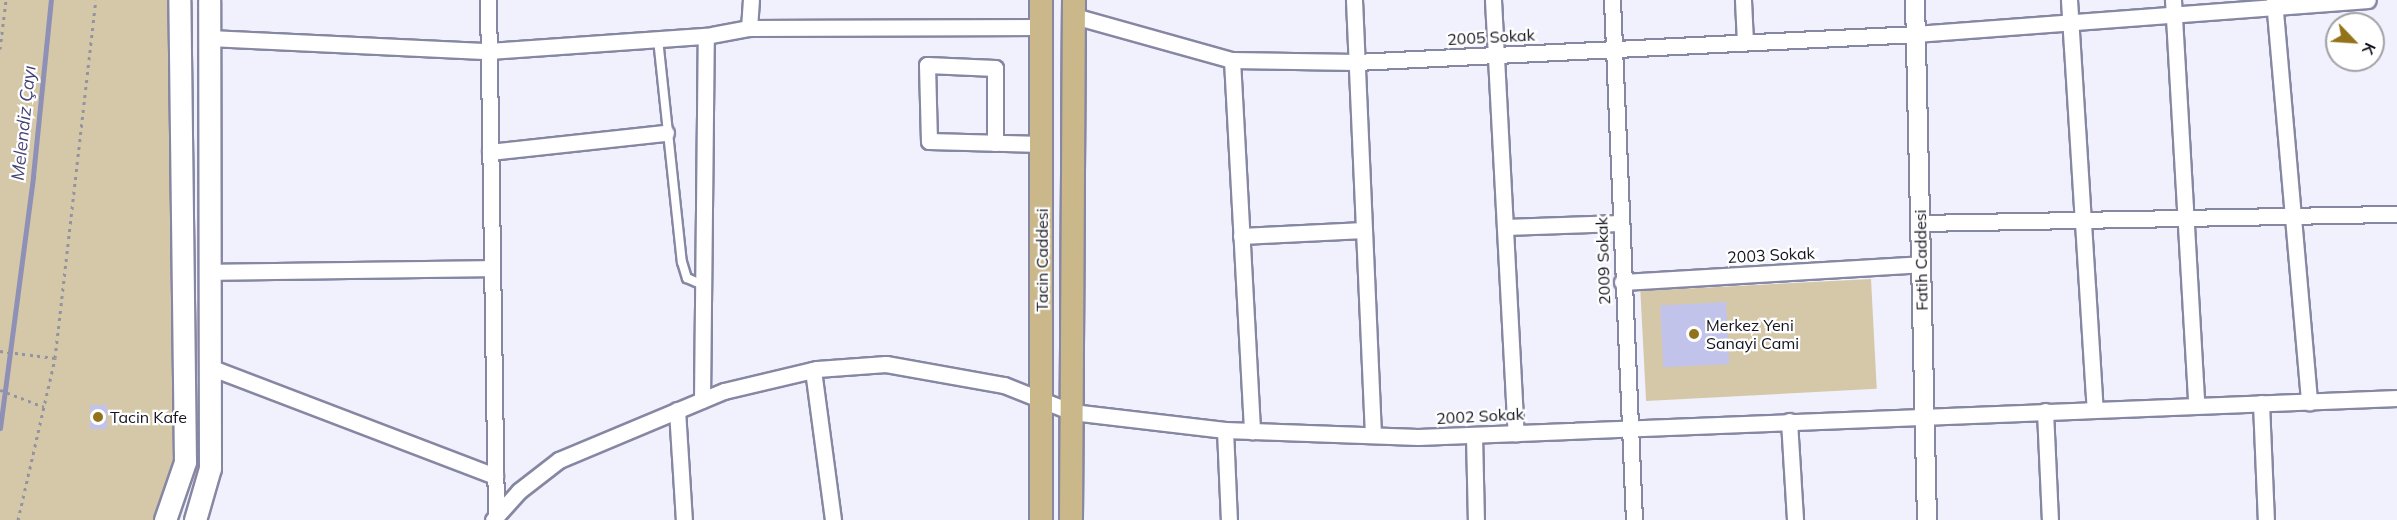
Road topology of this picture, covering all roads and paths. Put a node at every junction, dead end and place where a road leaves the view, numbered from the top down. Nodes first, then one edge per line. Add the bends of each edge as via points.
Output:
1 (6, 0) edge
2 (96, 0) edge
3 (179, 0) edge
4 (209, 0) edge
5 (488, 0) edge
6 (750, 0) edge
7 (1041, 0) edge
8 (1354, 0) edge
9 (1493, 0) edge
10 (1612, 0) edge
11 (1743, 0) edge
12 (1915, 0) edge
13 (2069, 0) edge
14 (2368, 0) edge
15 (2274, 3) edge
16 (2174, 7) edge
17 (1074, 8) edge
18 (2070, 22) junction
19 (1041, 27) junction
20 (749, 28) junction
21 (1916, 34) junction
22 (706, 36) junction
23 (209, 38) junction
24 (658, 39) junction
25 (1745, 42) junction
26 (0, 49) edge
27 (1613, 49) junction
28 (489, 51) junction
29 (1495, 55) junction
30 (1232, 60) junction
31 (1356, 62) junction
32 (666, 133) junction
33 (995, 143) junction
34 (1042, 144) junction
35 (490, 152) junction
36 (2397, 214) edge
37 (2292, 215) junction
38 (2184, 216) junction
39 (2083, 218) junction
40 (1620, 223) junction
41 (1920, 223) junction
42 (1505, 227) junction
43 (1364, 230) junction
44 (1241, 236) junction
45 (1922, 264) junction
46 (492, 268) junction
47 (207, 272) junction
48 (1622, 282) junction
49 (703, 285) junction
50 (0, 351) edge
51 (55, 358) junction
52 (212, 368) junction
53 (813, 370) junction
54 (0, 390) edge
55 (2397, 398) edge
56 (702, 400) junction
57 (1039, 401) junction
58 (2309, 402) junction
59 (2261, 403) junction
60 (2196, 405) junction
61 (44, 407) junction
62 (2095, 409) junction
63 (677, 410) junction
64 (2045, 411) junction
65 (1072, 412) junction
66 (1925, 415) junction
67 (1789, 421) junction
68 (1628, 428) junction
69 (1226, 430) junction
70 (1252, 431) junction
71 (1516, 433) junction
72 (1373, 435) junction
73 (1474, 435) junction
74 (495, 476) junction
75 (495, 519) edge
76 (18, 520) edge
77 (165, 520) edge
78 (195, 520) edge
79 (684, 520) edge
80 (833, 520) edge
81 (1041, 520) edge
82 (1071, 520) edge
83 (1229, 520) edge
84 (1476, 520) edge
85 (1634, 520) edge
86 (1795, 520) edge
87 (1927, 520) edge
88 (2050, 520) edge
89 (2266, 520) edge

1 - 26 path
2 - 51 path
3 - 77 main road via 185,462
4 - 23 main road
5 - 28 street
6 - 20 street
7 - 19 main road, Tacin Caddesi
8 - 31 street
9 - 29 street
10 - 27 street, 2009 Sokak
11 - 25 street
12 - 21 street, Fatih Caddesi
13 - 18 street
14 - 15 street, 2005 Sokak
15 - 16 street, 2005 Sokak
15 - 37 street
16 - 18 street, 2005 Sokak
16 - 38 street
17 - 30 street, 2005 Sokak
17 - 65 main road, Tacin Caddesi
18 - 21 street, 2005 Sokak
18 - 39 street
19 - 20 street
19 - 34 main road, Tacin Caddesi
20 - 22 street
21 - 25 street, 2005 Sokak
21 - 41 street, Fatih Caddesi
22 - 24 street
22 - 49 street
23 - 28 street
23 - 47 main road
24 - 28 street
24 - 32 lane
25 - 27 street, 2005 Sokak
27 - 29 street, 2005 Sokak
27 - 40 street, 2009 Sokak
28 - 35 street
29 - 31 street, 2005 Sokak
29 - 42 street
30 - 31 street, 2005 Sokak
30 - 44 street
31 - 43 street
32 - 35 street
32 - 49 lane via 682,262 687,278
33 - 33 street via 929,141 927,65 995,68
33 - 34 street
34 - 57 main road, Tacin Caddesi
35 - 46 street
36 - 37 street
37 - 38 street
37 - 58 street
38 - 39 street
38 - 60 street
39 - 41 street
39 - 62 street
40 - 42 street
40 - 48 street, 2009 Sokak
41 - 45 street, Fatih Caddesi
42 - 71 street
43 - 44 street
43 - 72 street
44 - 70 street
45 - 48 street, 2003 Sokak
45 - 66 street, Fatih Caddesi
46 - 47 street
46 - 74 street
47 - 52 main road
48 - 68 street, 2009 Sokak
49 - 56 street
50 - 51 path
51 - 61 path
52 - 74 street
52 - 78 main road via 210,468
53 - 56 street, 2002 Sokak
53 - 57 street, 2002 Sokak via 886,364 1004,385
53 - 80 street
54 - 61 path
55 - 58 street, 2002 Sokak
56 - 63 street, 2002 Sokak
57 - 65 street, 2002 Sokak
57 - 81 main road, Tacin Caddesi
58 - 59 street, 2002 Sokak
59 - 60 street, 2002 Sokak
59 - 89 street
60 - 62 street, 2002 Sokak
61 - 76 path
62 - 64 street, 2002 Sokak
63 - 75 street, 2002 Sokak via 560,460 519,491
63 - 79 street
64 - 66 street, 2002 Sokak
64 - 88 street
65 - 69 street, 2002 Sokak
65 - 82 main road, Tacin Caddesi
66 - 67 street, 2002 Sokak
66 - 87 street, Fatih Caddesi
67 - 68 street, 2002 Sokak
67 - 86 street
68 - 71 street, 2002 Sokak
68 - 85 street, 2009 Sokak
69 - 70 street, 2002 Sokak
69 - 83 street
70 - 72 street, 2002 Sokak
71 - 73 street, 2002 Sokak
72 - 73 street, 2002 Sokak
73 - 84 street
74 - 75 street

